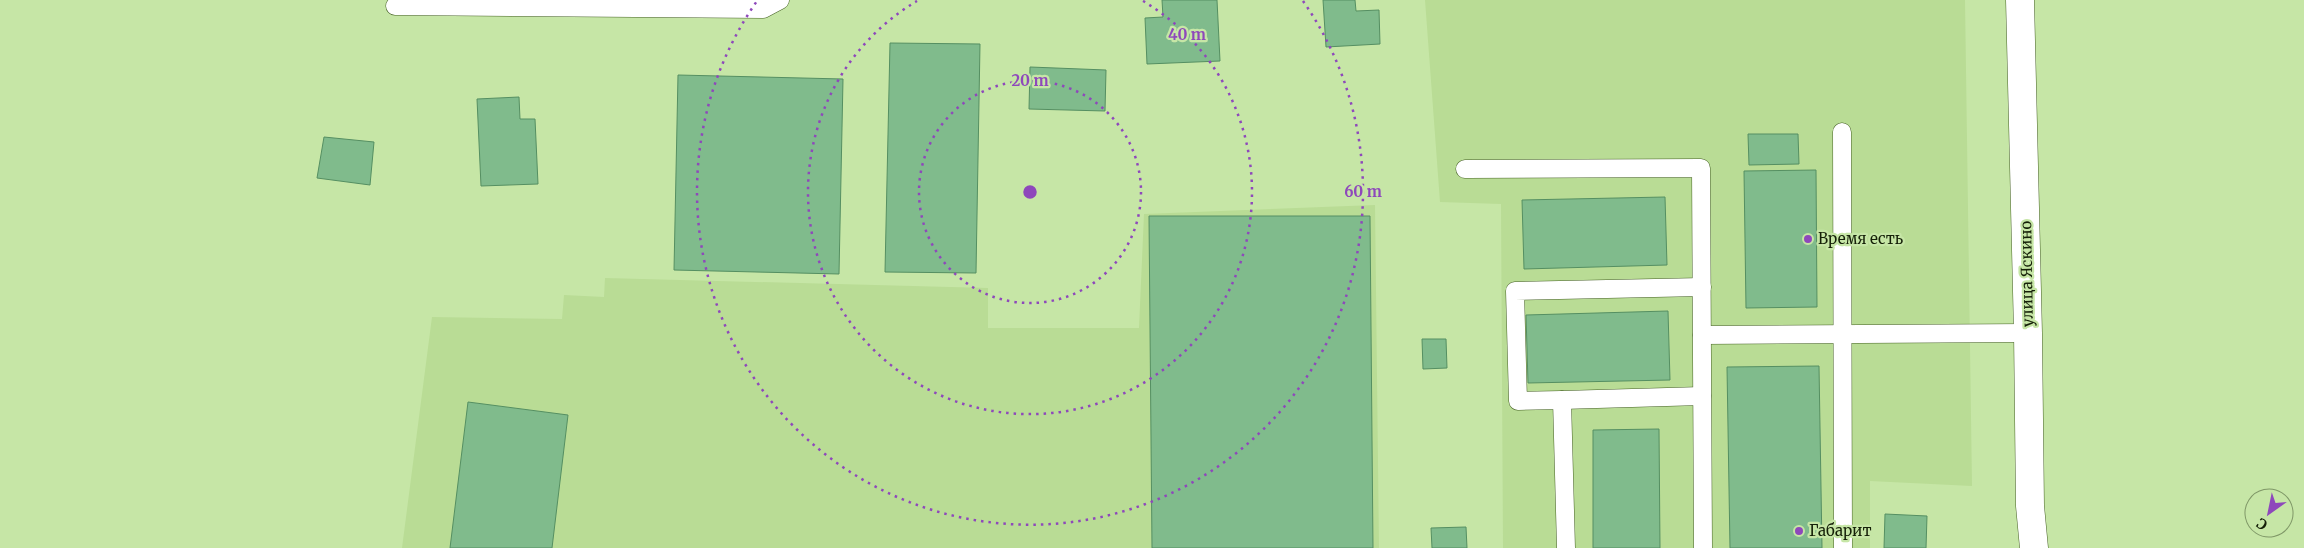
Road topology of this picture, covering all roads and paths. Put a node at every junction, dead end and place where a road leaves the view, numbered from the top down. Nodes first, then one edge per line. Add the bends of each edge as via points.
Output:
1 (780, 0) edge
2 (2020, 0) edge
3 (395, 6) dead end
4 (1842, 132) dead end
5 (1465, 168) dead end
6 (1702, 287) junction
7 (2028, 333) junction
8 (1702, 334) junction
9 (1842, 334) junction
10 (1702, 396) junction
11 (1562, 400) junction
12 (1566, 548) edge
13 (1703, 548) edge
14 (1843, 548) edge
15 (2034, 548) edge

1 - 3 lane via 763,9
2 - 7 street, улица Яскино
4 - 9 lane
5 - 6 lane via 1701,168
6 - 8 lane
6 - 11 lane via 1515,291 1518,401
7 - 9 lane
7 - 15 street, улица Яскино via 2030,506
8 - 9 lane
8 - 10 lane
9 - 14 lane
10 - 11 lane
10 - 13 lane
11 - 12 lane

